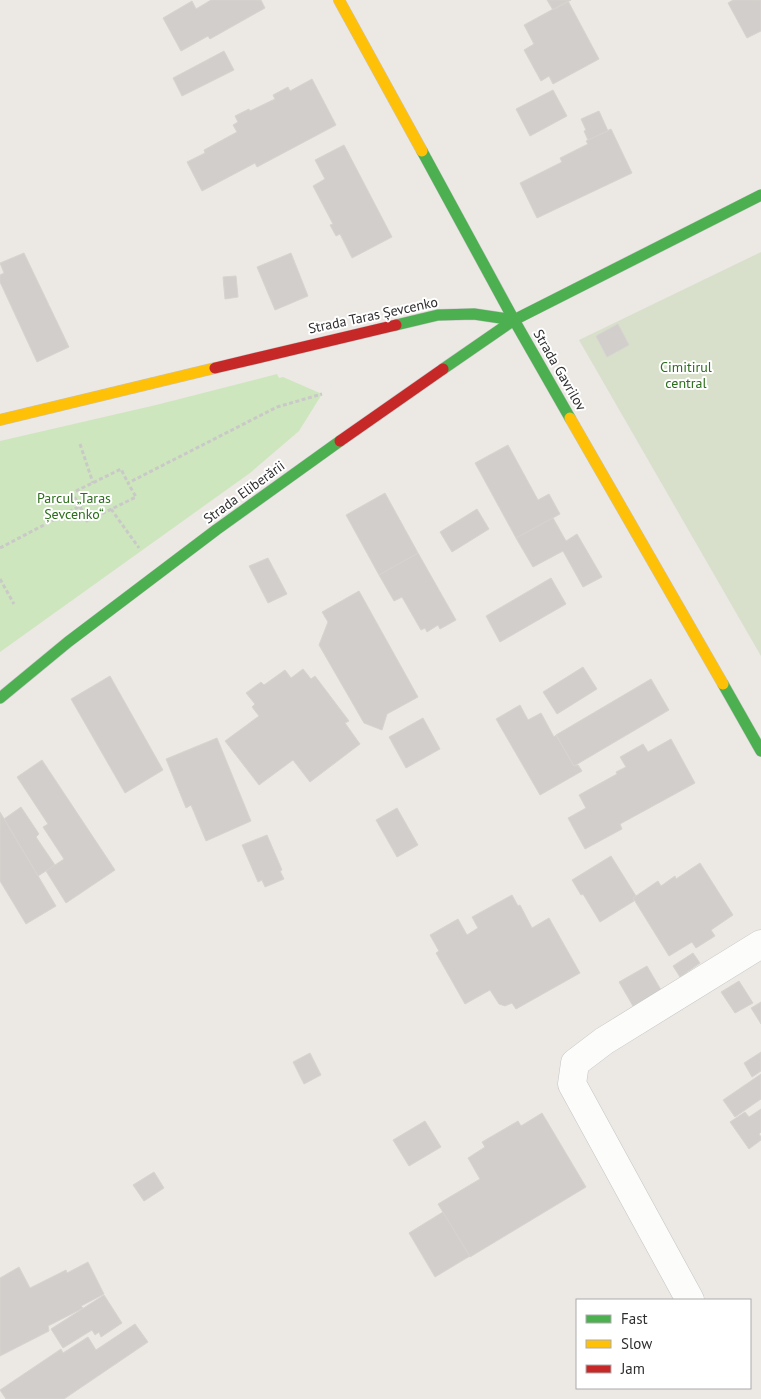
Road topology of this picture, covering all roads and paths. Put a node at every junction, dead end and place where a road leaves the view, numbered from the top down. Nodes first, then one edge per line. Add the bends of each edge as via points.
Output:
1 (339, 0) edge
2 (761, 195) edge
3 (514, 320) junction
4 (322, 394) dead end
5 (0, 420) edge
6 (80, 444) dead end
7 (93, 483) junction
8 (128, 483) junction
9 (80, 506) junction
10 (111, 509) junction
11 (0, 548) edge
12 (144, 554) dead end
13 (0, 579) edge
14 (14, 604) dead end
15 (0, 698) edge
16 (761, 751) edge
17 (761, 944) edge
18 (689, 1299) edge

1 - 3 street, Strada Gavrilov
2 - 3 street
3 - 5 street, Strada Taras Șevcenko via 474,314 438,315
3 - 15 street, Strada Eliberării via 216,530
3 - 16 street, Strada Gavrilov
4 - 8 path via 277,407
6 - 7 path
7 - 8 path via 121,469
7 - 9 path via 72,493
8 - 10 path via 136,496
9 - 10 path via 87,521
9 - 11 path
10 - 12 path
13 - 14 path
17 - 18 street via 604,1041 575,1063 572,1084

